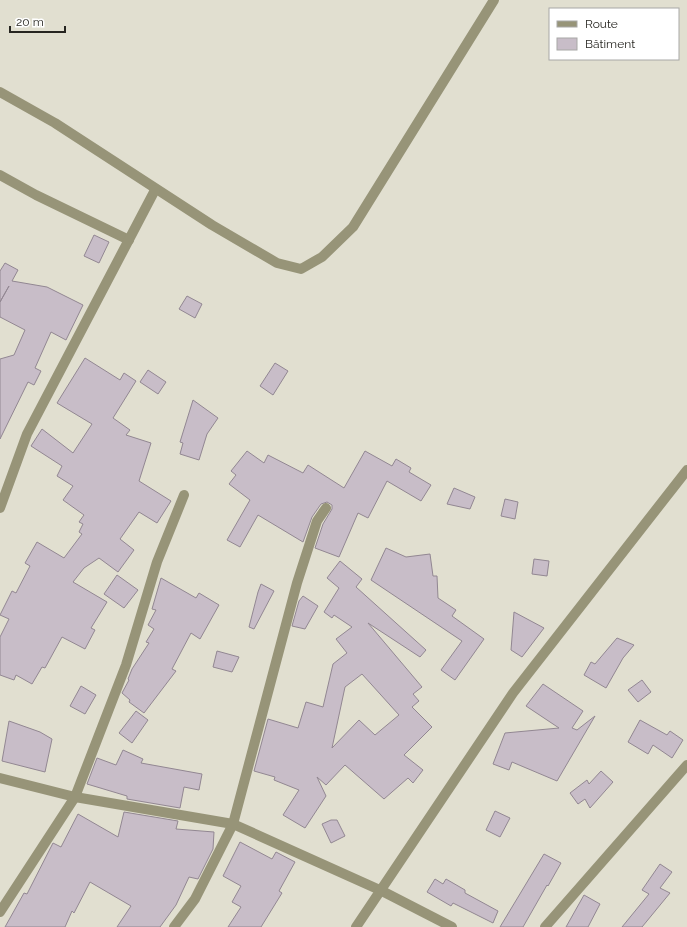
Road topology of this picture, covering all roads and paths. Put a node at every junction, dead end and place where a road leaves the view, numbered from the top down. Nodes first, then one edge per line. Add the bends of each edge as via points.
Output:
1 (494, 0) edge
2 (0, 92) edge
3 (0, 174) edge
4 (155, 190) junction
5 (129, 240) junction
6 (687, 470) edge
7 (184, 495) dead end
8 (0, 508) edge
9 (326, 508) dead end
10 (687, 766) edge
11 (0, 778) edge
12 (75, 796) junction
13 (232, 824) junction
14 (382, 891) junction
15 (0, 912) edge
16 (174, 927) edge
17 (356, 927) edge
18 (452, 927) edge
19 (545, 927) edge

1 - 4 street via 353,227 322,257 301,269 278,263
2 - 4 street via 55,123
3 - 5 street via 36,195
4 - 5 street
5 - 8 street via 27,434
6 - 14 street via 513,693
7 - 12 street via 157,562 126,665
9 - 13 street via 317,521 297,583
10 - 19 street
11 - 12 street
12 - 13 street
12 - 15 street
13 - 14 street
13 - 16 street via 195,899
14 - 17 street
14 - 18 street

